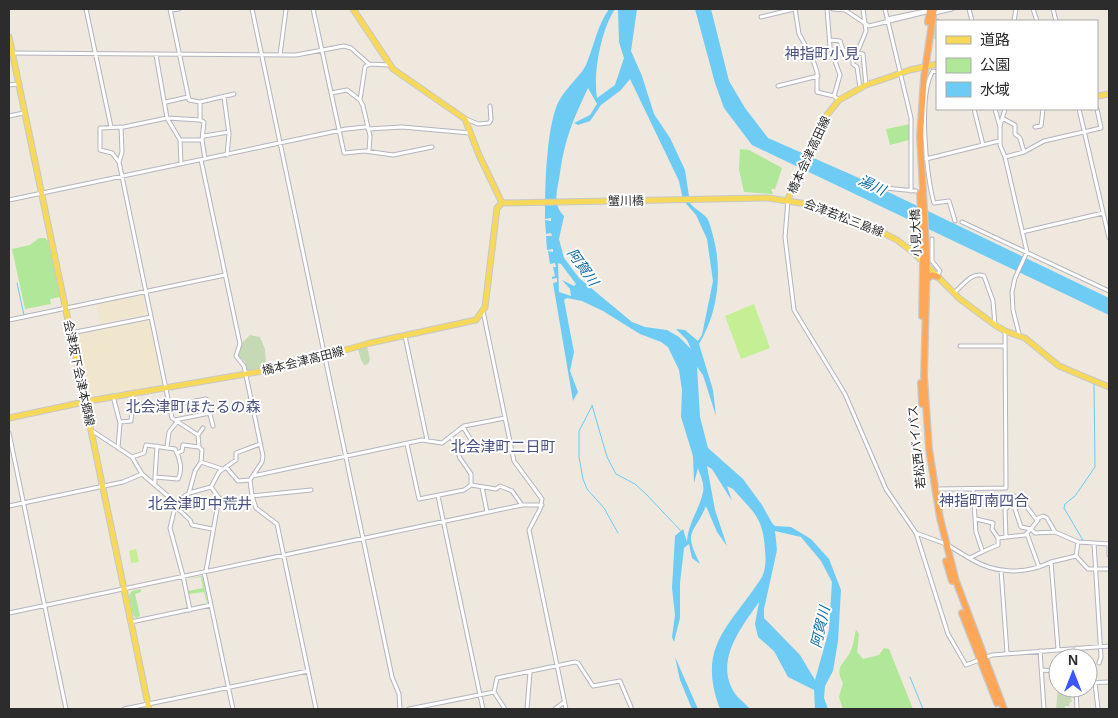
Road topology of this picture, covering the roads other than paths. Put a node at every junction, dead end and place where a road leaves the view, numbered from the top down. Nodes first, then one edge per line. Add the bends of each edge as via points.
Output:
1 (86, 9) edge
2 (179, 9) edge
3 (252, 9) edge
4 (286, 9) edge
5 (313, 9) edge
6 (352, 9) edge
7 (795, 9) edge
8 (827, 9) edge
9 (832, 9) edge
10 (863, 9) edge
11 (885, 9) edge
12 (952, 9) edge
13 (170, 10) edge
14 (932, 10) edge
15 (760, 17) dead end
16 (888, 20) junction
17 (866, 24) junction
18 (9, 37) edge
19 (830, 40) junction
20 (322, 49) junction
21 (843, 50) junction
22 (10, 53) edge
23 (832, 53) junction
24 (855, 53) junction
25 (96, 54) junction
26 (179, 54) junction
27 (156, 55) junction
28 (262, 55) junction
29 (280, 55) junction
30 (368, 64) junction
31 (936, 64) edge
32 (389, 65) junction
33 (923, 67) junction
34 (936, 72) edge
35 (901, 73) junction
36 (818, 76) junction
37 (9, 84) edge
38 (18, 84) junction
39 (866, 85) junction
40 (778, 86) dead end
41 (860, 88) junction
42 (331, 93) junction
43 (234, 94) dead end
44 (834, 96) junction
45 (188, 97) junction
46 (224, 97) junction
47 (360, 100) junction
48 (839, 100) junction
49 (166, 102) junction
50 (200, 102) junction
51 (490, 106) dead end
52 (974, 110) edge
53 (996, 110) edge
54 (1005, 110) edge
55 (1043, 110) edge
56 (1079, 110) edge
57 (1096, 110) edge
58 (24, 113) junction
59 (9, 116) edge
60 (167, 118) junction
61 (1002, 118) junction
62 (465, 119) junction
63 (200, 120) junction
64 (111, 127) junction
65 (120, 127) junction
66 (1000, 127) junction
67 (1035, 127) dead end
68 (367, 128) junction
69 (339, 131) junction
70 (229, 132) junction
71 (471, 132) junction
72 (1084, 132) junction
73 (204, 136) junction
74 (180, 140) junction
75 (202, 140) junction
76 (999, 141) junction
77 (281, 143) junction
78 (983, 145) junction
79 (432, 147) dead end
80 (369, 151) junction
81 (1024, 152) junction
82 (227, 155) junction
83 (1005, 157) junction
84 (926, 158) junction
85 (203, 160) junction
86 (119, 162) junction
87 (181, 164) junction
88 (122, 177) junction
89 (885, 188) dead end
90 (911, 191) junction
91 (916, 191) dead end
92 (41, 193) junction
93 (737, 199) joint
94 (788, 199) junction
95 (9, 200) edge
96 (502, 203) junction
97 (1103, 213) junction
98 (955, 221) dead end
99 (962, 222) dead end
100 (1022, 232) junction
101 (923, 236) junction
102 (912, 237) dead end
103 (1109, 238) edge
104 (932, 239) dead end
105 (922, 249) junction
106 (911, 251) junction
107 (1027, 254) junction
108 (925, 265) junction
109 (225, 275) junction
110 (937, 276) junction
111 (927, 280) junction
112 (1109, 291) edge
113 (145, 292) junction
114 (954, 293) junction
115 (66, 308) junction
116 (483, 312) junction
117 (151, 317) junction
118 (9, 320) edge
119 (995, 325) junction
120 (1005, 332) junction
121 (70, 334) junction
122 (1019, 334) junction
123 (405, 336) junction
124 (960, 346) dead end
125 (1005, 346) junction
126 (325, 357) junction
127 (246, 374) junction
128 (1109, 387) edge
129 (166, 388) junction
130 (133, 393) junction
131 (113, 396) junction
132 (84, 402) junction
133 (169, 406) junction
134 (210, 413) junction
135 (9, 418) edge
136 (505, 418) junction
137 (176, 421) junction
138 (120, 422) junction
139 (213, 426) dead end
140 (463, 427) junction
141 (203, 428) dead end
142 (91, 429) junction
143 (9, 433) edge
144 (198, 435) junction
145 (451, 436) junction
146 (427, 440) junction
147 (260, 444) junction
148 (407, 444) junction
149 (157, 446) junction
150 (199, 446) junction
151 (167, 447) junction
152 (118, 448) junction
153 (478, 452) dead end
154 (177, 453) junction
155 (346, 456) junction
156 (132, 457) junction
157 (201, 462) junction
158 (224, 468) junction
159 (142, 474) junction
160 (155, 477) junction
161 (251, 478) junction
162 (155, 482) junction
163 (471, 485) junction
164 (102, 486) junction
165 (211, 487) junction
166 (482, 487) junction
167 (939, 489) dead end
168 (973, 489) junction
169 (310, 490) dead end
170 (189, 494) junction
171 (252, 496) junction
172 (438, 496) junction
173 (219, 498) junction
174 (23, 503) junction
175 (1022, 503) junction
176 (176, 505) junction
177 (522, 505) junction
178 (542, 505) junction
179 (9, 506) edge
180 (487, 512) junction
181 (976, 519) junction
182 (1038, 520) junction
183 (444, 522) junction
184 (212, 529) junction
185 (1031, 529) junction
186 (1055, 532) junction
187 (916, 533) junction
188 (1027, 534) junction
189 (1006, 537) junction
190 (998, 538) junction
191 (364, 539) junction
192 (1078, 542) junction
193 (944, 543) junction
194 (1094, 543) junction
195 (1109, 544) edge
196 (982, 550) junction
197 (1109, 554) edge
198 (284, 555) junction
199 (1076, 556) junction
200 (969, 558) junction
201 (1051, 562) junction
202 (1038, 567) junction
203 (1109, 568) edge
204 (1001, 570) junction
205 (1095, 571) junction
206 (205, 572) junction
207 (183, 576) junction
208 (124, 588) junction
209 (45, 605) junction
210 (211, 605) junction
211 (190, 610) junction
212 (9, 612) edge
213 (131, 622) junction
214 (1100, 646) junction
215 (1109, 646) edge
216 (1058, 648) edge
217 (1078, 648) edge
218 (1048, 650) edge
219 (1040, 651) junction
220 (1007, 653) junction
221 (981, 659) junction
222 (1099, 663) dead end
223 (557, 666) junction
224 (1041, 670) junction
225 (1048, 670) edge
226 (308, 671) junction
227 (530, 672) junction
228 (229, 688) junction
229 (494, 692) junction
230 (480, 694) junction
231 (564, 702) junction
232 (149, 707) edge
233 (631, 707) dead end
234 (66, 709) edge
235 (124, 709) edge
236 (233, 709) edge
237 (316, 709) edge
238 (400, 709) edge
239 (409, 709) edge
240 (483, 709) edge
241 (505, 709) edge
242 (527, 709) edge
243 (555, 709) edge
244 (566, 709) edge
245 (1000, 709) edge
246 (1004, 709) edge
247 (1044, 709) edge

1 - 25 street
2 - 13 street
3 - 28 street
4 - 29 street
5 - 20 street
6 - 32 main road
7 - 15 street
7 - 36 street via 799,34
8 - 19 street
9 - 17 street via 845,10
10 - 17 street
11 - 16 street
12 - 14 street
13 - 26 street
14 - 16 street
14 - 33 highway
16 - 17 street via 869,26
16 - 35 street
17 - 24 street
18 - 22 main road, 会津坂下会津本郷線
19 - 21 street via 840,41
19 - 23 street
20 - 29 street
20 - 30 street via 347,47
20 - 42 street
21 - 23 street
21 - 24 street
22 - 25 street
22 - 38 main road, 会津坂下会津本郷線
23 - 44 street via 840,75
24 - 39 street via 864,55
24 - 41 street via 852,64 857,67
25 - 27 street
25 - 64 street
26 - 27 street
26 - 28 street
26 - 45 street
27 - 49 street
28 - 29 street
28 - 77 street
30 - 32 street
30 - 47 street
31 - 33 main road, 橋本会津高田線
32 - 62 main road
33 - 35 main road, 橋本会津高田線
33 - 101 highway, 小見大橋 via 920,137
34 - 84 street via 930,76 927,98
35 - 39 main road, 橋本会津高田線
35 - 90 street via 912,120
36 - 40 street
36 - 44 street via 817,92
37 - 38 street
38 - 58 main road, 会津坂下会津本郷線
39 - 41 main road, 橋本会津高田線
41 - 48 main road, 橋本会津高田線
42 - 47 street via 347,90
42 - 69 street
43 - 46 street
44 - 48 street
45 - 49 street
45 - 50 street
46 - 50 street
46 - 70 street
47 - 68 street
48 - 94 main road, 橋本会津高田線 via 827,115
49 - 60 street
50 - 63 street
51 - 62 street via 489,123 478,124
52 - 78 street
53 - 66 street
54 - 61 street
55 - 67 street via 1041,126
56 - 72 street
57 - 72 street via 1101,128
58 - 59 street
58 - 92 main road, 会津坂下会津本郷線
60 - 63 street
60 - 65 street
60 - 74 street
61 - 66 street
61 - 81 street via 1015,125 1015,134 1020,138
62 - 71 main road
63 - 73 street via 204,122
64 - 65 street
64 - 86 street via 99,129 100,150 112,153
65 - 86 street via 122,152
66 - 76 street
68 - 69 street
68 - 71 street
68 - 80 street
69 - 77 street
69 - 80 street via 344,153
70 - 73 street
70 - 82 street
71 - 96 main road
72 - 81 street via 1044,141
72 - 97 street
73 - 75 street
74 - 75 street
74 - 87 street
75 - 85 street
76 - 78 street
76 - 83 street
77 - 82 street
77 - 126 street
78 - 84 street
79 - 80 street via 393,155
81 - 83 street
82 - 85 street
83 - 100 street
84 - 98 street via 929,190 934,203 950,201
85 - 87 street
85 - 109 street
86 - 88 street
87 - 88 street
88 - 92 street
88 - 113 street
89 - 90 street
90 - 91 street
92 - 95 street
92 - 115 main road, 会津坂下会津本郷線
93 - 94 main road, 会津若松三島線
93 - 96 main road, 蟹川橋
94 - 106 main road, 会津若松三島線 via 870,226
94 - 187 street via 785,237 794,310 845,394 891,497
96 - 116 main road via 498,208
97 - 100 street
97 - 103 street
99 - 107 street
100 - 107 street
101 - 105 highway, 小見大橋
101 - 108 highway, 小見大橋
102 - 106 street via 914,245
104 - 110 street via 932,261 940,271
105 - 106 main road
105 - 108 highway, 小見大橋
106 - 108 main road, 会津若松三島線
107 - 112 street
107 - 122 street via 1012,292
108 - 110 main road, 会津若松三島線
108 - 111 highway, 若松西バイパス
108 - 193 highway, 若松西バイパス via 922,410 929,476
109 - 113 street
109 - 127 street via 240,344 236,356
110 - 111 highway via 932,275
110 - 114 main road, 会津若松三島線
111 - 193 highway, 若松西バイパス via 924,376 927,430
113 - 115 street
113 - 117 street
114 - 119 main road, 会津若松三島線
114 - 119 street via 969,278 977,274 984,276 993,301
115 - 118 street
115 - 121 main road, 会津坂下会津本郷線
116 - 123 main road, 橋本会津高田線 via 466,324
116 - 136 street
117 - 121 street
117 - 129 street
119 - 120 main road, 会津若松三島線
120 - 122 main road, 会津若松三島線
120 - 125 street
121 - 132 main road, 会津坂下会津本郷線
122 - 128 main road, 会津若松三島線 via 1059,366
123 - 126 main road, 橋本会津高田線
123 - 146 street
124 - 125 street
125 - 168 street via 1006,488
126 - 127 main road, 橋本会津高田線
126 - 155 street
127 - 129 main road, 橋本会津高田線
127 - 147 street
129 - 130 main road, 橋本会津高田線
129 - 133 street
130 - 131 main road, 橋本会津高田線
130 - 138 street via 131,421
131 - 132 main road, 橋本会津高田線
131 - 138 street
132 - 135 main road, 橋本会津高田線
132 - 142 main road, 会津坂下会津本郷線
133 - 134 street via 206,399
133 - 137 street
134 - 137 street
134 - 139 street
136 - 140 street
136 - 178 street via 515,465 541,498
137 - 144 street
137 - 151 street
138 - 152 street
140 - 145 street
140 - 153 street
141 - 144 street
142 - 152 street
142 - 164 main road, 会津坂下会津本郷線
143 - 174 street
144 - 150 street
145 - 146 street via 442,443
145 - 163 street via 471,474
146 - 148 street
147 - 158 street via 238,451 236,460
147 - 161 street via 263,460
148 - 155 street
148 - 172 street via 419,500
149 - 151 street
149 - 156 street via 146,445 144,453
149 - 160 street
150 - 154 street via 183,445 182,451
150 - 157 street via 202,449
151 - 154 street
152 - 156 street
154 - 160 street via 178,479
155 - 161 street
155 - 191 street
156 - 159 street
157 - 158 street
157 - 170 street
158 - 161 street via 239,482
158 - 165 street via 216,475
159 - 162 street
159 - 164 street via 132,480
160 - 162 street
161 - 171 street
162 - 176 street
163 - 166 street
163 - 172 street via 466,490
164 - 174 street
164 - 208 main road, 会津坂下会津本郷線
165 - 170 street
165 - 173 street
166 - 177 street via 509,489
166 - 180 street
167 - 168 street
168 - 181 street
169 - 171 street
170 - 176 street
171 - 173 street via 236,501
171 - 198 street via 256,508 277,524
172 - 183 street
173 - 184 street
174 - 179 street
174 - 209 street
175 - 182 street
175 - 185 street via 1015,509 1021,527
175 - 189 street via 1013,495 1006,501
176 - 184 street via 192,525
176 - 207 street via 170,525
177 - 178 street
177 - 180 street
178 - 223 street via 529,530
180 - 183 street
181 - 190 street via 993,523 992,529
181 - 196 street
182 - 185 street
182 - 186 street via 1045,516
183 - 191 street
183 - 230 street
184 - 206 street
185 - 186 street via 1035,533
185 - 188 street
186 - 192 street
187 - 193 street
187 - 221 street via 948,634 966,665
188 - 189 street
188 - 202 street
189 - 190 street
190 - 196 street via 998,545
191 - 198 street
191 - 238 street
192 - 194 street
192 - 199 street
193 - 200 street
193 - 221 highway, 若松西バイパス
194 - 195 street
194 - 205 street
195 - 197 street
196 - 200 street
198 - 206 street
198 - 226 street
199 - 201 street
199 - 205 street via 1088,569
200 - 204 street via 983,566
201 - 202 street
201 - 216 street
202 - 204 street via 1016,572
203 - 205 street
204 - 220 street
205 - 214 street
206 - 207 street
206 - 210 street
207 - 208 street
207 - 211 street
208 - 209 street
208 - 213 main road, 会津坂下会津本郷線
209 - 212 street
209 - 234 street
210 - 211 street
210 - 228 street
211 - 213 street
213 - 232 main road, 会津坂下会津本郷線
214 - 215 street
214 - 217 street
214 - 222 street
218 - 219 street
219 - 220 street
219 - 224 street
220 - 221 street
221 - 245 highway, 若松西バイパス
221 - 246 highway, 若松西バイパス
223 - 227 street
223 - 231 street
223 - 233 street via 578,662 594,687 620,681
224 - 225 street
224 - 247 street
226 - 228 street
226 - 237 street
227 - 229 street via 498,678
227 - 242 street
228 - 232 street
228 - 236 street
229 - 230 street
229 - 241 street
230 - 239 street
230 - 240 street
231 - 243 street
231 - 244 street
232 - 235 street

